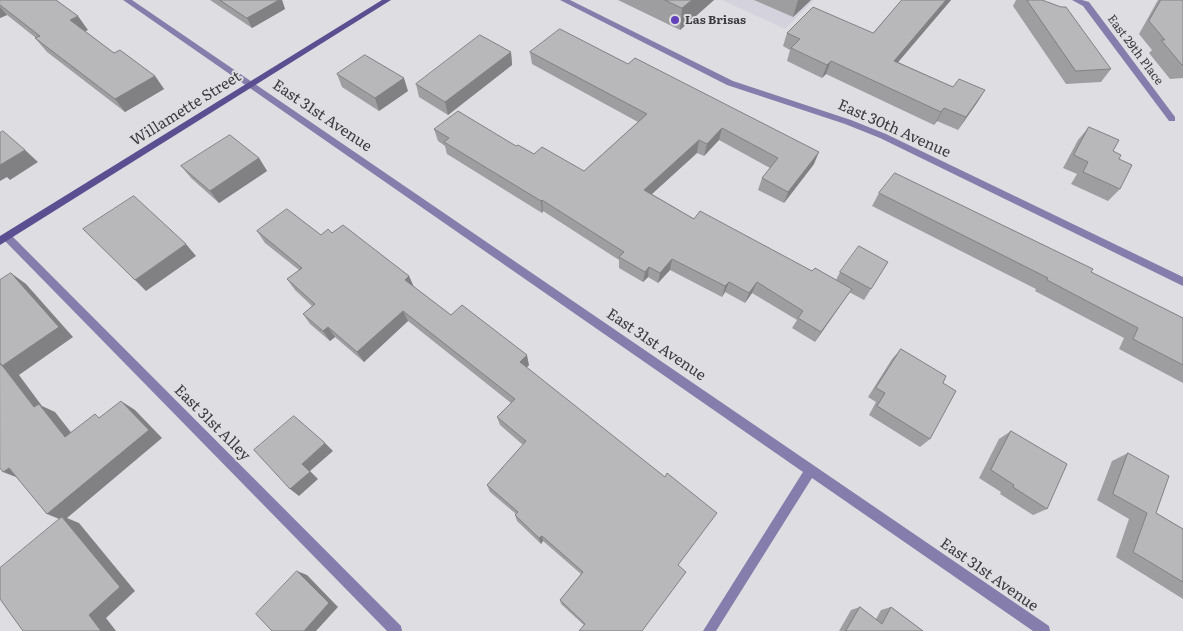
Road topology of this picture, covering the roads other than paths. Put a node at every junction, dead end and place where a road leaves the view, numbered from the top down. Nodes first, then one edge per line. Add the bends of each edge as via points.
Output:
1 (126, 0) edge
2 (387, 0) edge
3 (564, 0) edge
4 (1076, 0) edge
5 (1087, 2) edge
6 (250, 84) junction
7 (1172, 119) dead end
8 (3, 239) edge
9 (1183, 282) edge
10 (811, 470) junction
11 (396, 631) edge
12 (709, 631) edge
13 (1044, 631) edge

1 - 6 street, East 31st Avenue
2 - 6 main road, Willamette Street
3 - 9 street, East 30th Avenue via 730,82 883,136
4 - 5 street, East 29th Place
5 - 7 street, East 29th Place
6 - 8 main road, Willamette Street
6 - 10 street, East 31st Avenue
8 - 11 street, East 31st Alley
10 - 12 street
10 - 13 street, East 31st Avenue

